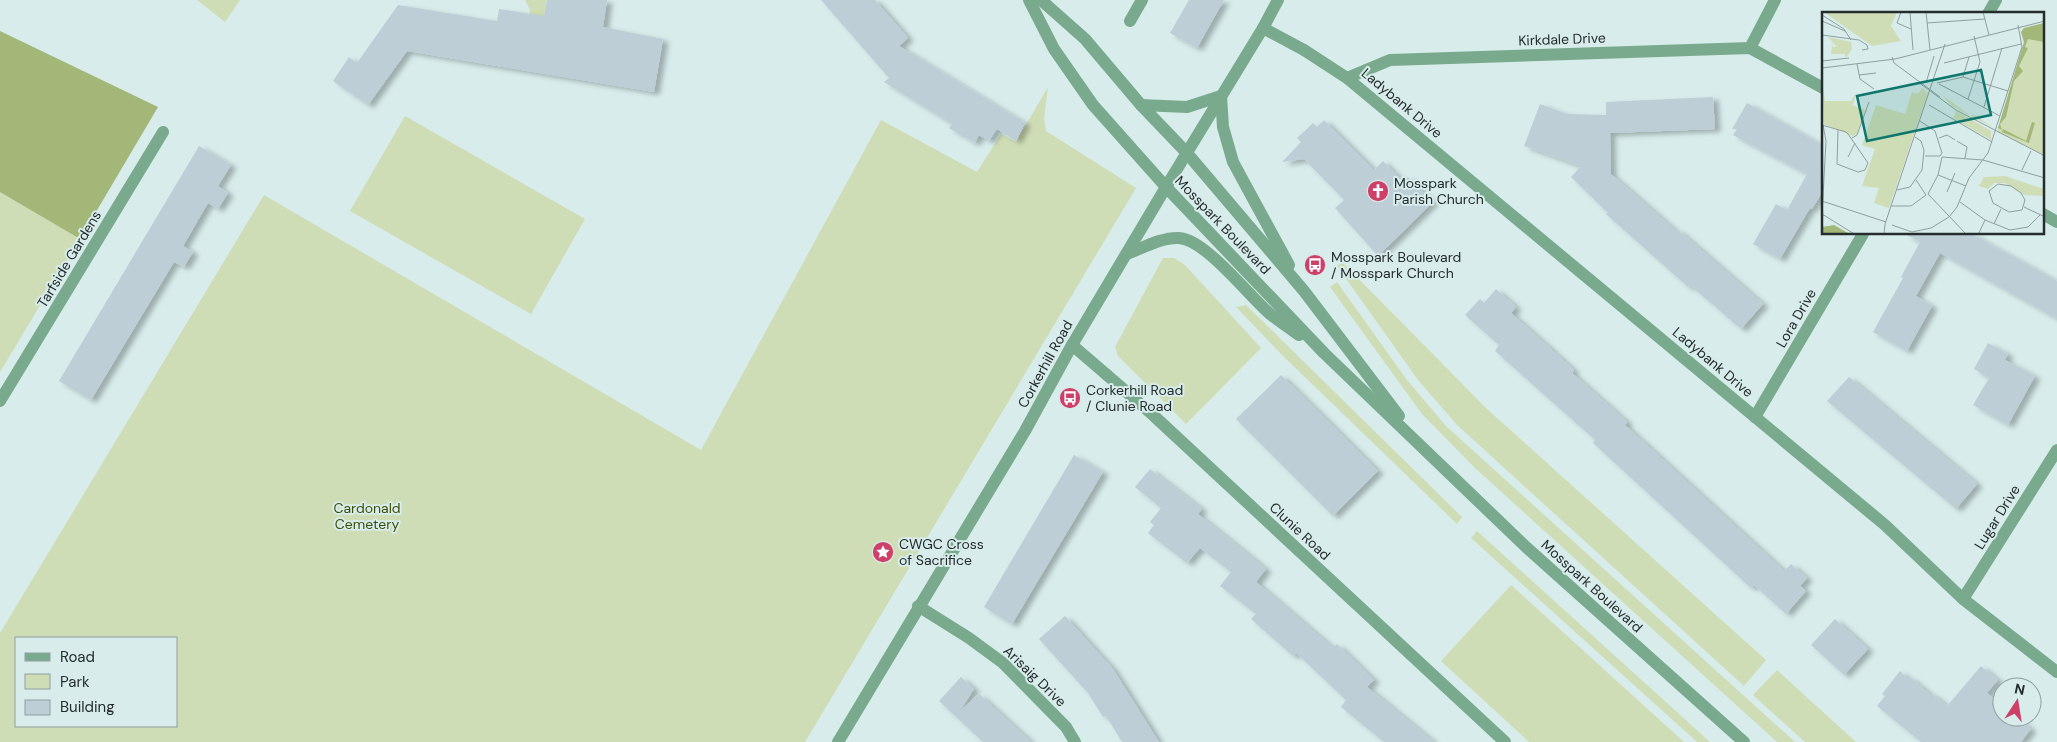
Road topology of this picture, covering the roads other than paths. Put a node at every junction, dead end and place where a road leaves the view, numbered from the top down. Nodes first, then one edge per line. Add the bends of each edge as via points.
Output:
1 (1029, 0) edge
2 (1041, 0) edge
3 (1142, 0) edge
4 (1278, 0) edge
5 (1775, 0) edge
6 (1996, 0) edge
7 (1989, 12) edge
8 (1130, 21) dead end
9 (1263, 28) junction
10 (1750, 48) junction
11 (1347, 78) junction
12 (1822, 87) edge
13 (1221, 96) junction
14 (1141, 105) junction
15 (164, 132) dead end
16 (1186, 152) junction
17 (1166, 187) junction
18 (2044, 215) edge
19 (2057, 222) edge
20 (1862, 235) edge
21 (1127, 254) junction
22 (1304, 291) junction
23 (1072, 344) junction
24 (1324, 353) junction
25 (0, 401) edge
26 (1755, 417) junction
27 (1423, 448) junction
28 (2057, 450) edge
29 (1963, 599) junction
30 (918, 606) junction
31 (2057, 672) edge
32 (838, 742) edge
33 (1075, 742) edge
34 (1506, 742) edge
35 (1744, 742) edge

1 - 17 street, Mosspark Boulevard via 1054,49 1093,105
2 - 14 street, Mosspark Boulevard via 1085,39
3 - 8 street
4 - 9 street, Corkerhill Road
5 - 10 street
6 - 7 street
9 - 11 street
9 - 13 street, Corkerhill Road
10 - 11 street, Kirkdale Drive via 1390,60
10 - 12 street
11 - 26 street, Ladybank Drive
13 - 14 street via 1187,106
13 - 16 street, Corkerhill Road
13 - 22 street via 1223,127 1233,162
14 - 16 street, Mosspark Boulevard
15 - 25 street, Tarfside Gardens
16 - 17 street, Corkerhill Road
16 - 22 street, Mosspark Boulevard
17 - 21 street, Corkerhill Road
17 - 24 street, Mosspark Boulevard
18 - 19 street
20 - 26 street, Lora Drive
21 - 23 street, Corkerhill Road
21 - 24 street via 1163,240 1190,240 1209,254 1270,314
22 - 27 street, Mosspark Boulevard
23 - 30 street, Corkerhill Road via 1025,431
23 - 34 street, Clunie Road via 1168,428
24 - 27 street, Mosspark Boulevard
26 - 29 street, Ladybank Drive via 1884,525
27 - 35 street, Mosspark Boulevard via 1526,547
28 - 29 street, Lugar Drive
29 - 31 street, Ladybank Drive
30 - 32 street, Corkerhill Road
30 - 33 street, Arisaig Drive via 1004,663 1066,727

